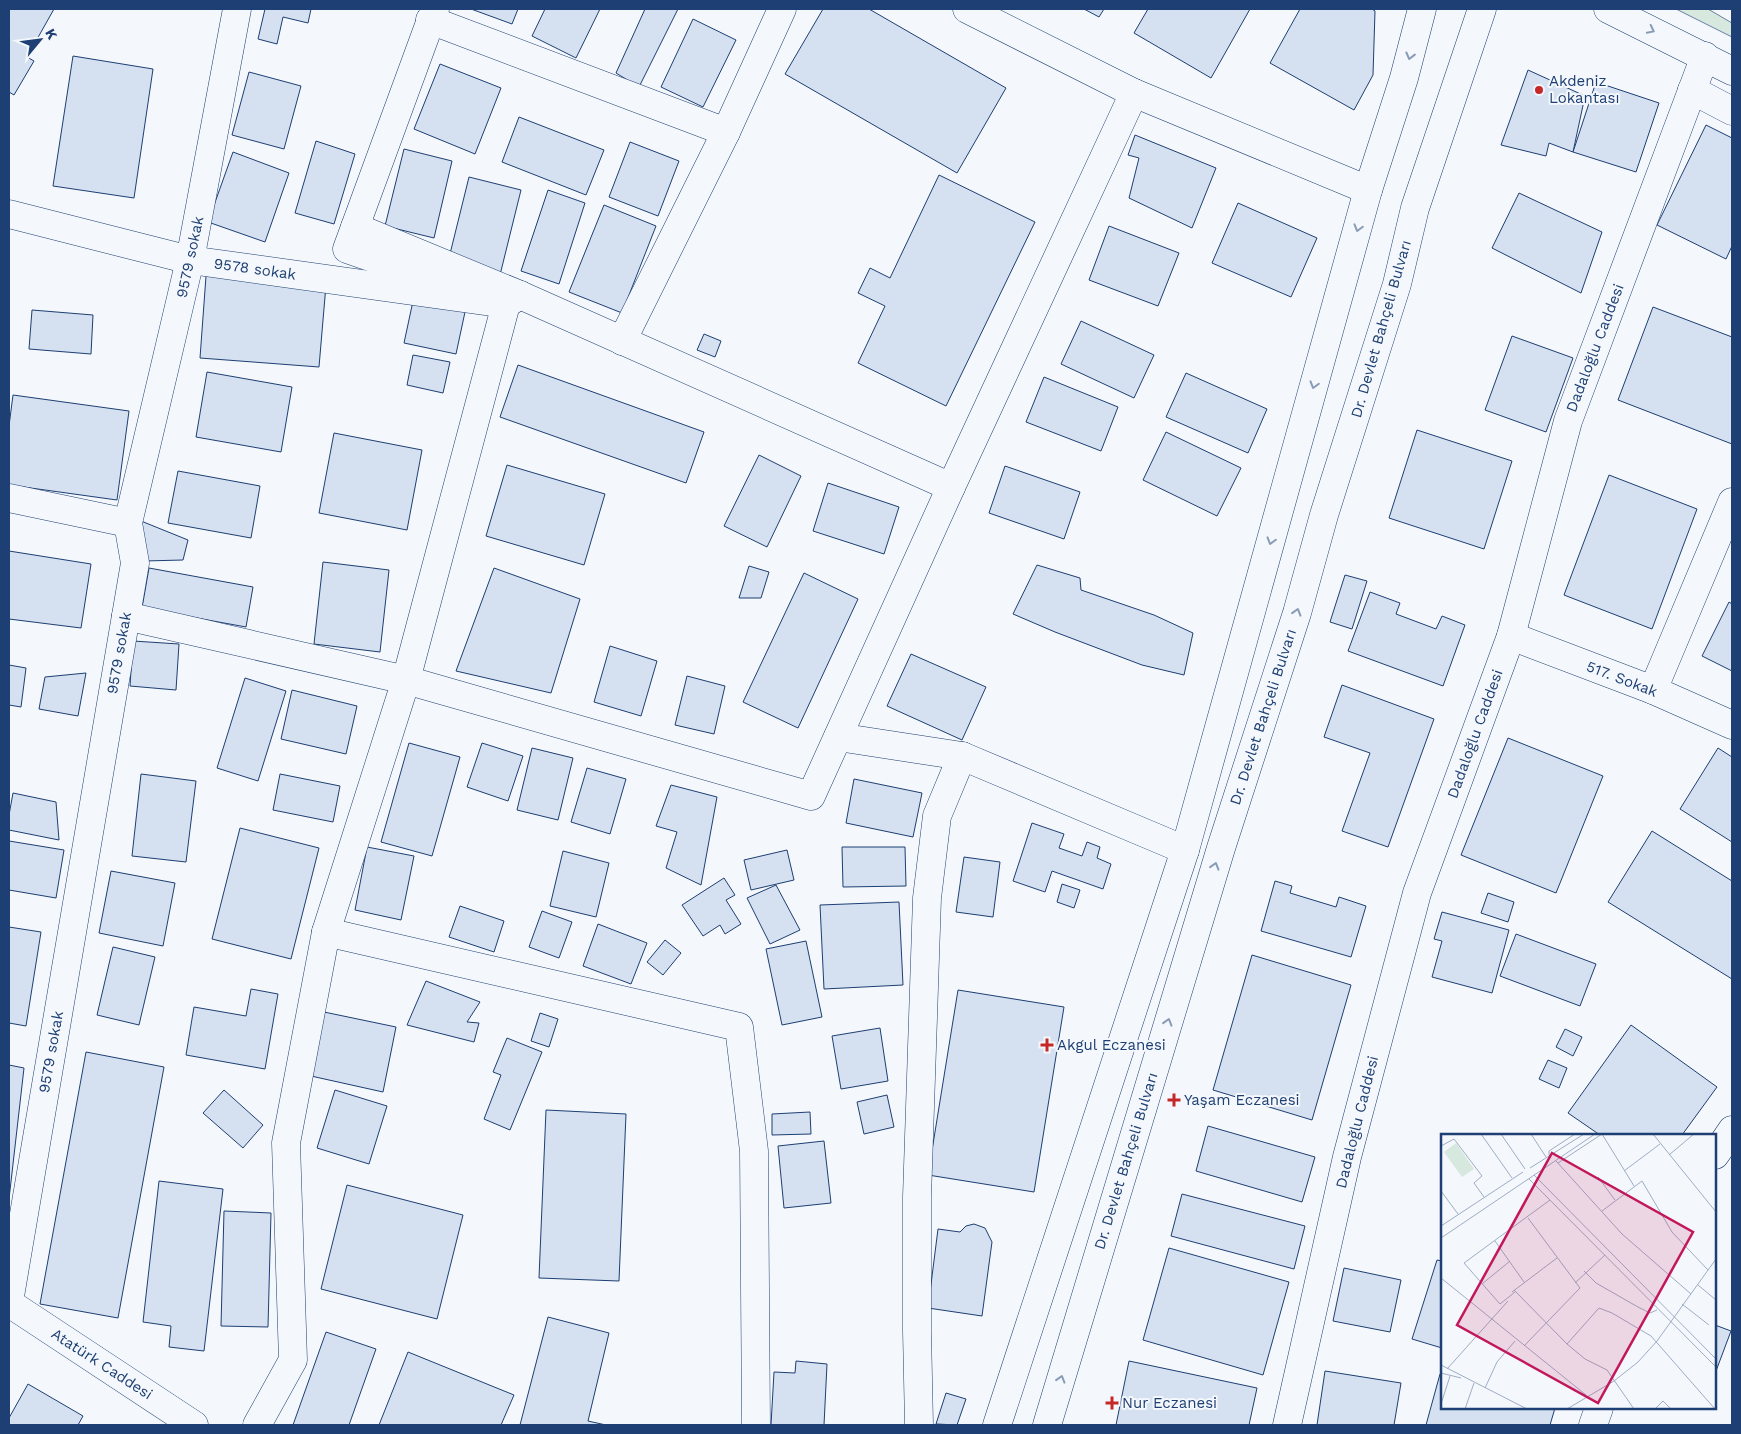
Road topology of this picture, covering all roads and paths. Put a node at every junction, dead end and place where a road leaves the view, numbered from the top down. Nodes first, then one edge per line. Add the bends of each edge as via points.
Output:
1 (237, 9) edge
2 (782, 9) edge
3 (967, 9) edge
4 (1422, 9) edge
5 (1482, 9) edge
6 (1608, 9) edge
7 (433, 15) edge
8 (1705, 56) junction
9 (1732, 71) edge
10 (1692, 90) junction
11 (1134, 93) junction
12 (1732, 111) edge
13 (726, 132) junction
14 (1368, 190) junction
15 (9, 214) edge
16 (190, 260) junction
17 (513, 300) junction
18 (622, 341) junction
19 (951, 487) junction
20 (9, 498) edge
21 (1732, 502) edge
22 (128, 523) junction
23 (126, 616) junction
24 (1511, 636) junction
25 (406, 680) junction
26 (1653, 690) junction
27 (1732, 725) edge
28 (838, 737) junction
29 (962, 756) junction
30 (1185, 850) junction
31 (326, 932) junction
32 (1732, 1130) edge
33 (1716, 1154) edge
34 (9, 1302) edge
35 (1599, 1409) edge
36 (194, 1425) edge
37 (257, 1425) edge
38 (756, 1425) edge
39 (919, 1425) edge
40 (997, 1425) edge
41 (1047, 1425) edge
42 (1287, 1425) edge
43 (1593, 1425) edge

1 - 16 street, 9579 sokak
2 - 13 street
3 - 11 street
4 -> 14 street
41 -> 5 street, Dr. Devlet Bahçeli Bulvarı via 1221,848 1297,613 1396,284 1415,208
6 -> 8 street
7 - 13 street
7 - 17 street via 347,249
8 - 9 street
8 - 10 street, Dadaloğlu Caddesi
10 - 12 street
10 - 24 street, Dadaloğlu Caddesi via 1568,421
11 - 14 street
11 - 19 street
13 - 18 street
14 -> 30 street
15 - 16 street, 9578 sokak
16 - 17 street, 9578 sokak
16 - 22 street, 9579 sokak
17 - 18 street
17 - 25 street
18 - 19 street
19 - 28 street
20 - 22 street
21 - 26 street
22 - 23 street, 9579 sokak via 135,563
23 - 25 street
23 - 34 street, 9579 sokak
24 - 26 street, 517. Sokak
24 - 42 street, Dadaloğlu Caddesi via 1418,893 1347,1157
25 - 28 street via 811,796
25 - 31 street
26 - 27 street, 517. Sokak
28 - 29 street
29 - 30 street
29 - 39 street via 937,816 927,898 917,1197
30 - 40 street
31 - 37 street via 286,1143 294,1360
31 - 38 street via 739,1028 754,1151
32 - 33 street
34 - 36 street, Atatürk Caddesi
35 - 43 street

